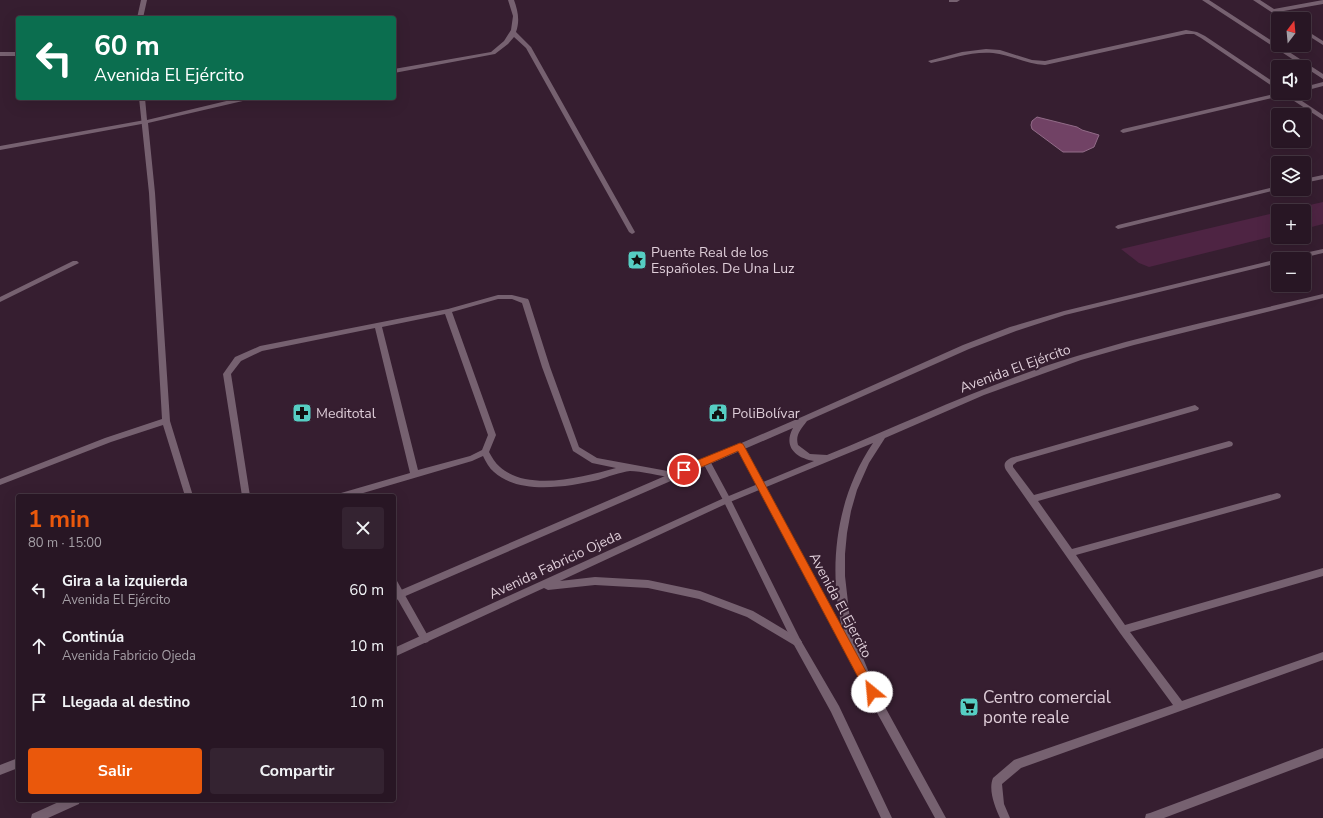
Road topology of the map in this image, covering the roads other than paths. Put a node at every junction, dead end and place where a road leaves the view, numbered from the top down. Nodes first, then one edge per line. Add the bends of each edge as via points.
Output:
1 (144, 0) edge
2 (511, 0) edge
3 (957, 0) edge
4 (1205, 0) edge
5 (1256, 0) edge
6 (951, 1) dead end
7 (1323, 2) edge
8 (1274, 11) joint
9 (140, 16) edge
10 (513, 33) junction
11 (1311, 35) edge
12 (1323, 43) edge
13 (0, 54) edge
14 (16, 54) edge
15 (931, 61) dead end
16 (396, 71) edge
17 (1323, 77) edge
18 (1271, 83) edge
19 (1323, 84) edge
20 (1311, 87) edge
21 (1271, 96) edge
22 (142, 100) edge
23 (238, 100) edge
24 (1296, 100) edge
25 (1323, 118) edge
26 (145, 122) junction
27 (1123, 131) dead end
28 (0, 148) edge
29 (1323, 177) edge
30 (1311, 180) edge
31 (1271, 190) edge
32 (1118, 227) dead end
33 (632, 232) dead end
34 (1323, 251) edge
35 (1311, 254) edge
36 (75, 263) dead end
37 (1271, 263) edge
38 (1323, 296) edge
39 (0, 300) edge
40 (448, 311) junction
41 (378, 325) junction
42 (1196, 408) dead end
43 (807, 418) junction
44 (166, 421) junction
45 (882, 436) junction
46 (1229, 444) dead end
47 (740, 446) junction
48 (485, 452) junction
49 (828, 458) junction
50 (706, 460) junction
51 (630, 468) junction
52 (415, 475) junction
53 (674, 475) junction
54 (0, 482) edge
55 (761, 486) junction
56 (370, 487) junction
57 (187, 494) edge
58 (246, 494) edge
59 (347, 494) edge
60 (373, 494) edge
61 (1277, 496) dead end
62 (1032, 499) junction
63 (727, 500) junction
64 (1070, 553) junction
65 (1323, 572) edge
66 (542, 587) junction
67 (397, 596) edge
68 (1123, 630) junction
69 (425, 639) junction
70 (797, 642) junction
71 (396, 652) edge
72 (1323, 656) edge
73 (872, 692) junction
74 (1180, 706) junction
75 (1323, 753) edge
76 (16, 764) edge
77 (0, 770) edge
78 (72, 802) edge
79 (36, 818) edge
80 (888, 818) edge
81 (941, 818) edge
82 (1006, 818) edge
83 (1150, 818) edge

1 - 9 street
2 - 10 street via 516,15
3 - 6 street
4 - 17 street
5 - 8 street
7 - 8 street
10 - 16 street via 494,53
10 - 33 street via 528,47
11 - 12 street
13 - 14 street
15 - 18 street via 994,51 1034,64 1044,63 1186,32 1203,37
19 - 20 street
21 - 27 street
22 - 26 street
23 - 26 street
24 - 25 street
26 - 28 street
26 - 44 street
29 - 30 street
31 - 32 street
34 - 35 street
36 - 39 street
37 - 43 street via 1064,313 1013,329 966,347
38 - 45 street, Avenida El Ejército via 1078,358 981,393
40 - 41 street
40 - 48 street via 492,435
40 - 51 street via 498,297 512,297 525,301 576,448 595,461
41 - 52 street
41 - 58 street via 260,349 238,359 227,374
42 - 62 street via 1009,463 1008,468
43 - 47 street
43 - 49 street via 797,426 792,435 794,445 802,454
44 - 54 street via 108,440
44 - 57 street
45 - 49 street, Avenida El Ejército
45 - 73 street via 861,468 847,505 840,546 841,592 851,641
46 - 62 street
47 - 50 street
47 - 55 street, Avenida El Ejercito
48 - 51 street via 496,469 514,480 548,485 586,480
48 - 52 street
49 - 55 street, Avenida El Ejército
50 - 53 street
50 - 63 street
51 - 53 street
52 - 56 street
53 - 67 street
55 - 63 street, Avenida El Ejército
55 - 73 street, Avenida El Ejercito
56 - 59 street
56 - 60 street
61 - 64 street
62 - 64 street
63 - 66 street, Avenida Fabricio Ojeda
63 - 70 street
64 - 68 street
65 - 68 street
66 - 69 street, Avenida Fabricio Ojeda
66 - 70 street via 595,581 626,582 700,595 750,614
67 - 69 street
68 - 74 street
69 - 71 street, Avenida Fabricio Ojeda
70 - 80 street via 835,709
72 - 74 street
73 - 81 street, Avenida El Ejercito
74 - 82 street via 1018,764 997,782 999,804
75 - 83 street
76 - 77 street
78 - 79 street

